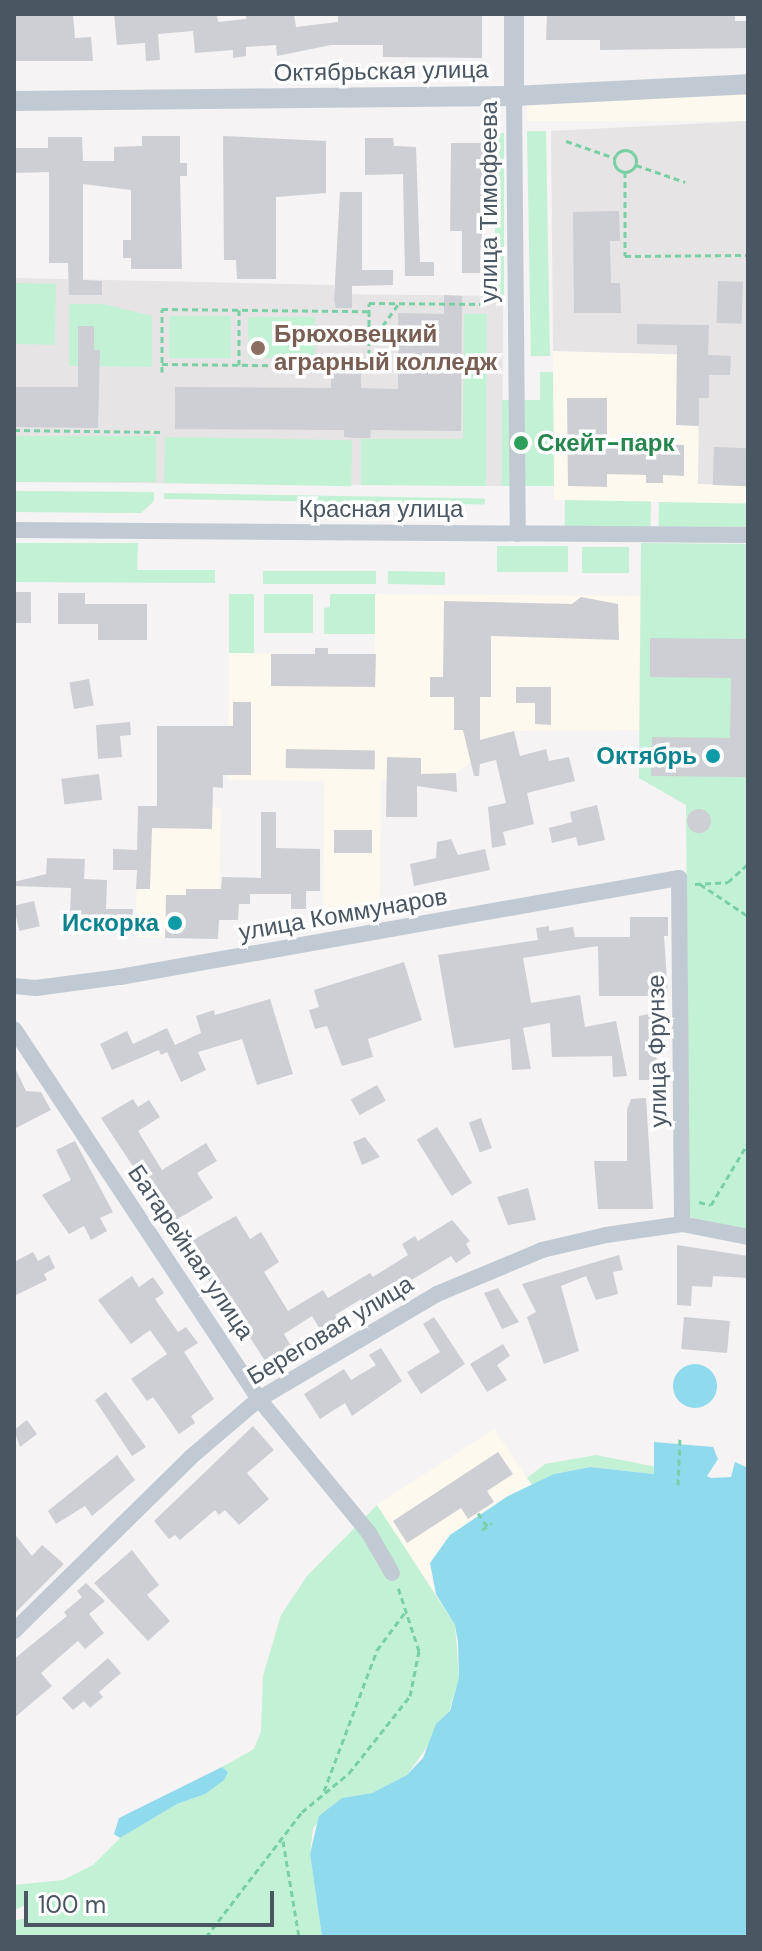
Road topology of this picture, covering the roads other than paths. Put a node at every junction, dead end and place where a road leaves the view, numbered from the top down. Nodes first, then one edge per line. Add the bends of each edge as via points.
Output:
1 (514, 14) edge
2 (748, 84) edge
3 (514, 96) junction
4 (14, 101) edge
5 (14, 530) edge
6 (518, 534) junction
7 (748, 535) edge
8 (679, 881) joint
9 (14, 986) edge
10 (14, 1029) edge
11 (682, 1224) junction
12 (748, 1237) edge
13 (259, 1399) junction
14 (392, 1573) road end
15 (14, 1631) edge

1 - 3 street, улица Тимофеева
2 - 3 street, Октябрьская улица
3 - 4 street, Октябрьская улица
3 - 6 street, улица Тимофеева
5 - 6 street, Красная улица
6 - 7 street, Красная улица
8 - 9 street, улица Коммунаров via 120,977
8 - 11 street, улица Фрунзе
10 - 13 street, Батарейная улица
11 - 12 street, Береговая улица
11 - 13 street, Береговая улица via 575,1241 497,1266 437,1294
13 - 14 street, Батарейная улица via 369,1533
13 - 15 street, Береговая улица via 191,1457

